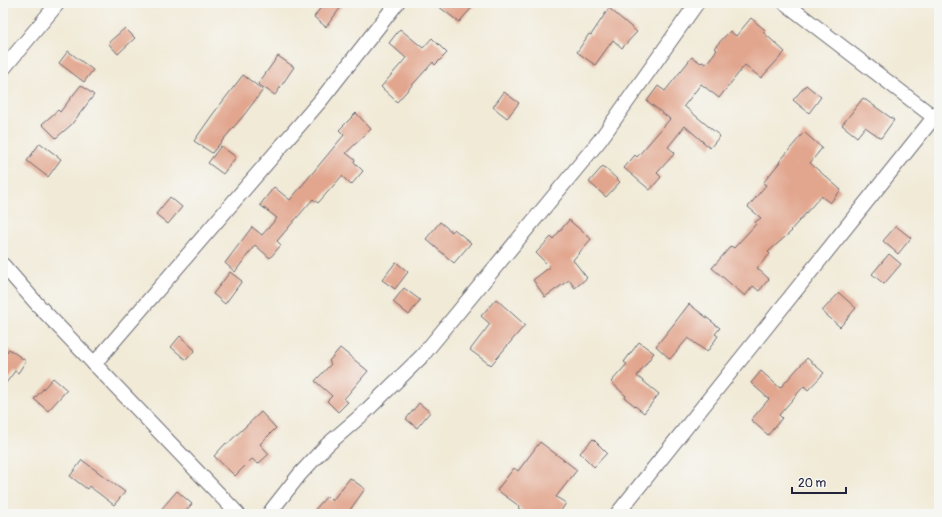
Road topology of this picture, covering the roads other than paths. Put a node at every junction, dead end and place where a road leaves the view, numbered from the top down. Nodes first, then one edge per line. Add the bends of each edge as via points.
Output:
1 (58, 3) edge
2 (397, 3) edge
3 (697, 3) edge
4 (785, 3) edge
5 (3, 69) edge
6 (938, 117) edge
7 (3, 265) edge
8 (94, 364) junction
9 (238, 514) edge
10 (269, 514) edge
11 (617, 514) edge

1 - 5 street
2 - 8 street via 321,100
3 - 10 street via 600,140 422,356 327,445 300,474
4 - 6 street
6 - 11 street
7 - 8 street
8 - 9 street

